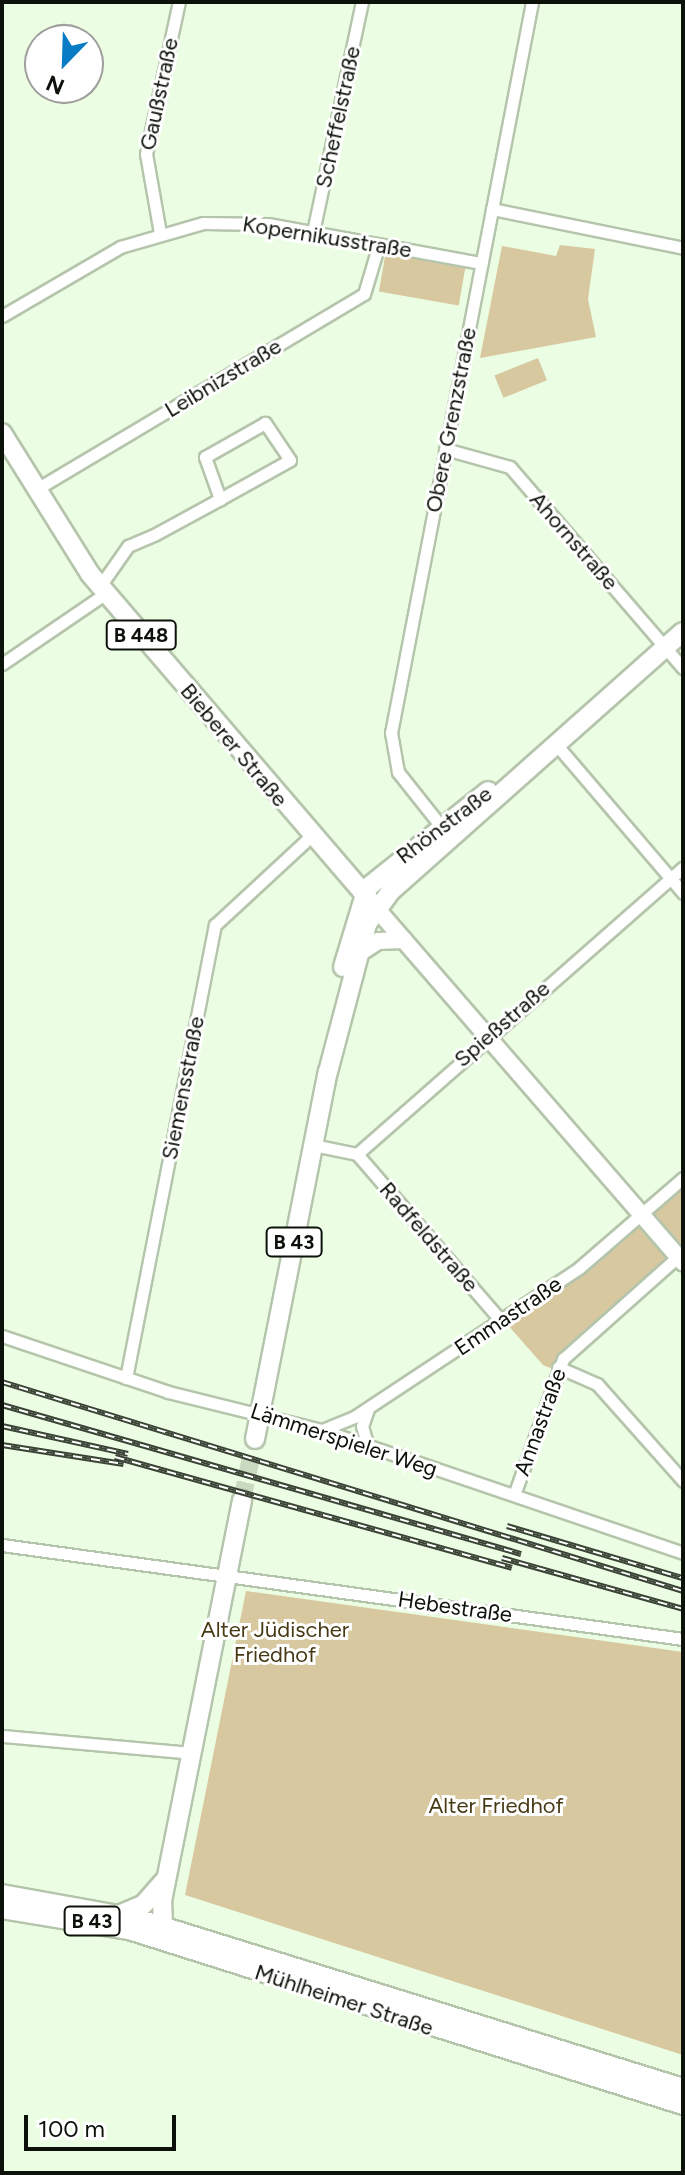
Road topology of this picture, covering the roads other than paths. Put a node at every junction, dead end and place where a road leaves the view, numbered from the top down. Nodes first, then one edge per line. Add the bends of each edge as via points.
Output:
1 (179, 2) edge
2 (362, 2) edge
3 (532, 2) edge
4 (492, 209) junction
5 (313, 232) junction
6 (160, 233) junction
7 (379, 244) junction
8 (683, 248) edge
9 (481, 263) junction
10 (2, 316) edge
11 (2, 433) edge
12 (445, 449) junction
13 (35, 490) junction
14 (220, 499) junction
15 (103, 590) junction
16 (683, 632) edge
17 (665, 647) junction
18 (2, 664) edge
19 (683, 668) edge
20 (555, 743) junction
21 (531, 763) junction
22 (440, 825) junction
23 (310, 837) junction
24 (683, 868) edge
25 (670, 879) junction
26 (683, 893) edge
27 (370, 901) junction
28 (404, 940) junction
29 (358, 954) junction
30 (487, 1037) junction
31 (328, 1072) junction
32 (313, 1145) junction
33 (357, 1154) junction
34 (683, 1178) edge
35 (641, 1214) junction
36 (681, 1257) edge
37 (501, 1321) junction
38 (2, 1336) edge
39 (558, 1367) junction
40 (126, 1378) junction
41 (368, 1408) junction
42 (261, 1411) junction
43 (322, 1430) junction
44 (255, 1439) tunnel mouth
45 (369, 1450) junction
46 (683, 1481) edge
47 (514, 1495) junction
48 (242, 1500) tunnel mouth
49 (2, 1545) edge
50 (683, 1553) edge
51 (226, 1574) junction
52 (683, 1639) edge
53 (2, 1736) edge
54 (191, 1753) junction
55 (174, 1855) junction
56 (167, 1877) junction
57 (2, 1894) edge
58 (2, 1909) edge
59 (121, 1914) junction
60 (161, 1933) junction
61 (683, 2088) edge
62 (683, 2105) edge

1 - 6 street, Gaußstraße via 146,154
2 - 5 street, Scheffelstraße
3 - 4 street, Obere Grenzstraße
4 - 8 street
4 - 9 street, Obere Grenzstraße
5 - 6 street, Kopernikusstraße via 230,221
5 - 7 street, Kopernikusstraße
6 - 10 street, Kopernikusstraße
7 - 9 street, Kopernikusstraße
7 - 13 street, Leibnizstraße via 364,294
9 - 12 street, Obere Grenzstraße
11 - 13 main road, Bieberer Straße / B 448
12 - 17 street, Ahornstraße via 510,467
12 - 22 street, Obere Grenzstraße via 391,741 401,777
13 - 15 main road, Bieberer Straße / B 448
14 - 14 street via 290,460 265,423 202,461
14 - 15 street via 128,546
15 - 18 street
15 - 23 main road, Bieberer Straße / B 448
16 - 17 main road, Rhönstraße / B 43
17 - 19 street, Ahornstraße
17 - 20 main road, Rhönstraße / B 43
20 - 21 main road, Rhönstraße / B 43
20 - 25 street
21 - 22 main road, Rhönstraße / B 43
21 - 27 main road, Rhönstraße / B 43
22 - 27 main road, Rhönstraße / B 43
23 - 27 main road, Bieberer Straße / B 448
23 - 40 street, Siemensstraße via 215,925
24 - 25 street, Spießstraße
25 - 26 street
25 - 30 street, Spießstraße
27 - 28 street, Bieberer Straße
27 - 29 main road, B 43
27 - 31 main road, B 43 via 350,928
28 - 29 street via 378,941
28 - 30 street, Bieberer Straße
29 - 31 main road, B 43
30 - 33 street, Spießstraße
30 - 35 street, Bieberer Straße
31 - 32 main road, B 43
32 - 33 street
32 - 42 main road, B 43
33 - 37 street, Radfeldstraße
34 - 35 street, Emmastraße
35 - 36 street, Bieberer Straße
35 - 37 street, Emmastraße
36 - 39 street, Annastraße
37 - 41 street, Emmastraße
38 - 40 street, Lämmerspieler Weg
39 - 46 street via 594,1381
39 - 47 street, Annastraße
40 - 42 street, Lämmerspieler Weg
41 - 43 street, Emmastraße
41 - 45 street via 362,1426
42 - 43 street, Lämmerspieler Weg
42 - 44 main road, B 43
43 - 45 street, Lämmerspieler Weg
45 - 47 street, Lämmerspieler Weg
47 - 50 street, Lämmerspieler Weg
48 - 51 main road, B 43
49 - 51 street, Hebestraße
51 - 52 street, Hebestraße
51 - 54 main road, B 43
53 - 54 street
54 - 55 main road, B 43
55 - 56 main road, B 43
55 - 60 main road, B 43 via 171,1912
56 - 59 main road, B 43 via 144,1904
56 - 60 main road
57 - 59 main road, Mühlheimer Straße / B 43
58 - 60 main road, Mühlheimer Straße / B 43
59 - 60 main road, Mühlheimer Straße
60 - 61 main road, Mühlheimer Straße
60 - 62 main road, Mühlheimer Straße

